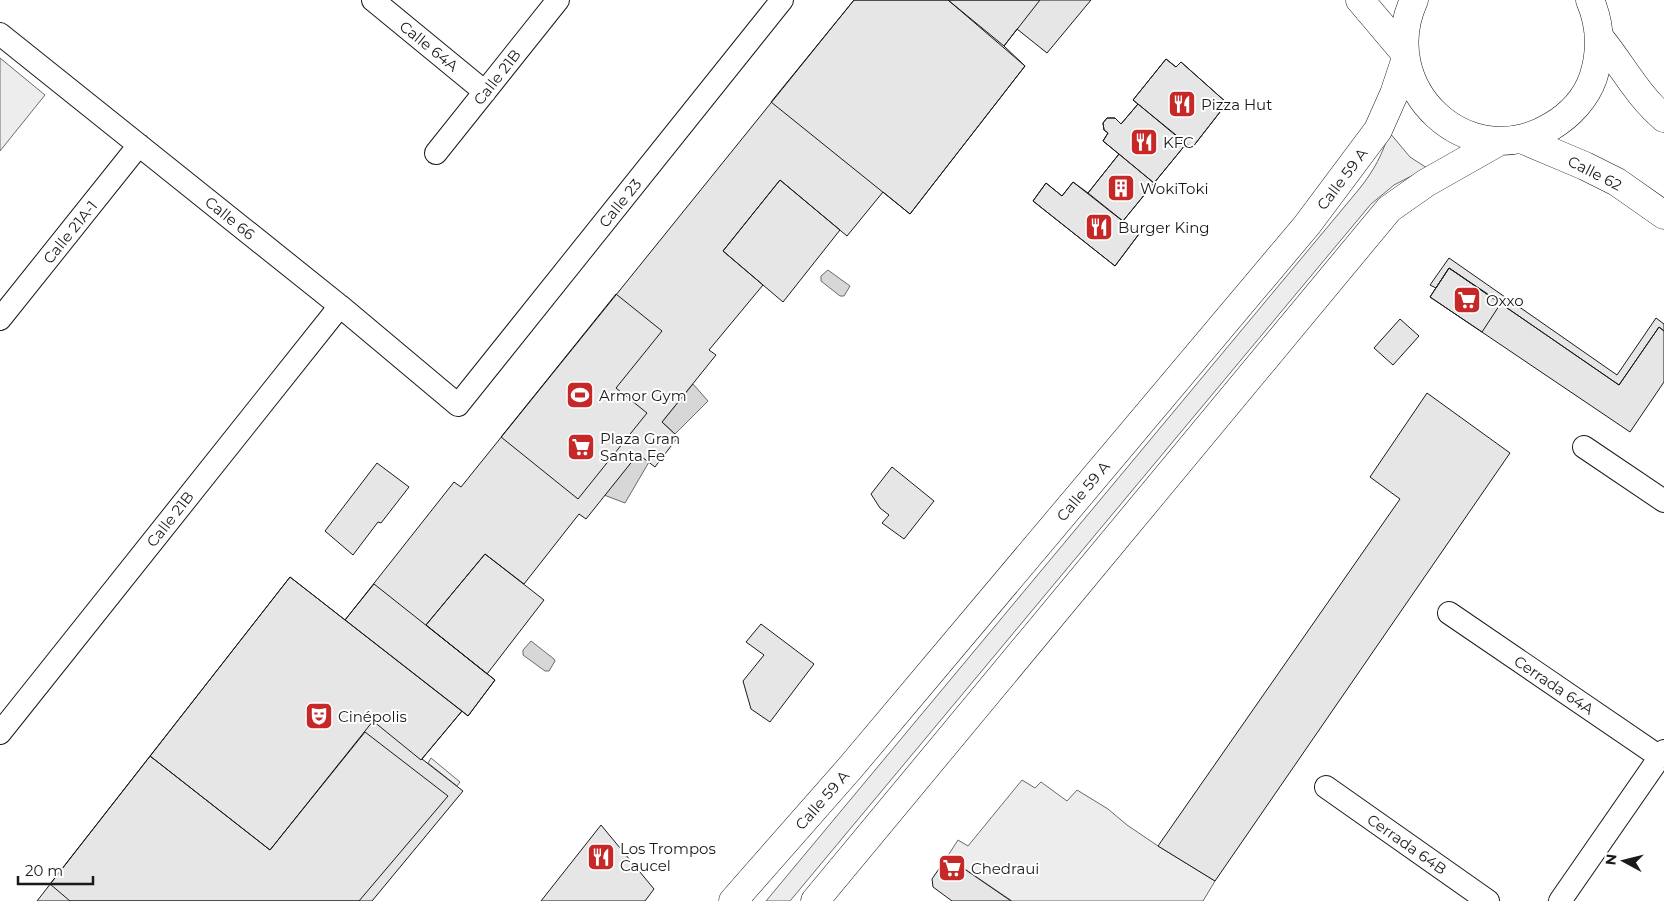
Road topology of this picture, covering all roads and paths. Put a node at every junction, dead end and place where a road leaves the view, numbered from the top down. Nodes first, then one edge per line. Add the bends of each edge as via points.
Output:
1 (373, 0) edge
2 (558, 0) edge
3 (782, 0) edge
4 (1360, 0) edge
5 (1414, 0) edge
6 (1597, 13) edge
7 (0, 34) edge
8 (1405, 56) junction
9 (485, 92) junction
10 (1664, 118) edge
11 (1510, 140) junction
12 (139, 145) junction
13 (436, 153) dead end
14 (1664, 215) edge
15 (340, 306) junction
16 (0, 319) edge
17 (458, 406) joint
18 (1584, 447) dead end
19 (1664, 500) edge
20 (1449, 613) dead end
21 (0, 733) edge
22 (1662, 754) edge
23 (1326, 787) dead end
24 (733, 901) edge
25 (814, 901) edge
26 (1488, 901) edge
27 (1560, 901) edge

1 - 9 street, Calle 64A
2 - 9 street, Calle 21B
3 - 17 street, Calle 23
4 - 8 main road
5 - 8 main road via 1403,37
6 - 10 main road via 1636,90
6 - 11 main road via 1598,62 1590,86 1577,105 1561,121 1541,133
7 - 12 street, Calle 66
8 - 11 main road, Calle 62 via 1413,84 1425,105 1449,126 1479,139
8 - 24 main road, Calle 59 A via 1394,94 1378,130 1307,225 850,768
9 - 13 street, Calle 21B
11 - 14 main road, Calle 62 via 1585,166
11 - 25 main road via 1426,183 1389,209
12 - 15 street, Calle 66
12 - 16 street, Calle 21A-1
15 - 17 street, Calle 66
15 - 21 street, Calle 21B
18 - 19 street
20 - 22 street, Cerrada 64A
22 - 27 street
23 - 26 street, Cerrada 64B

